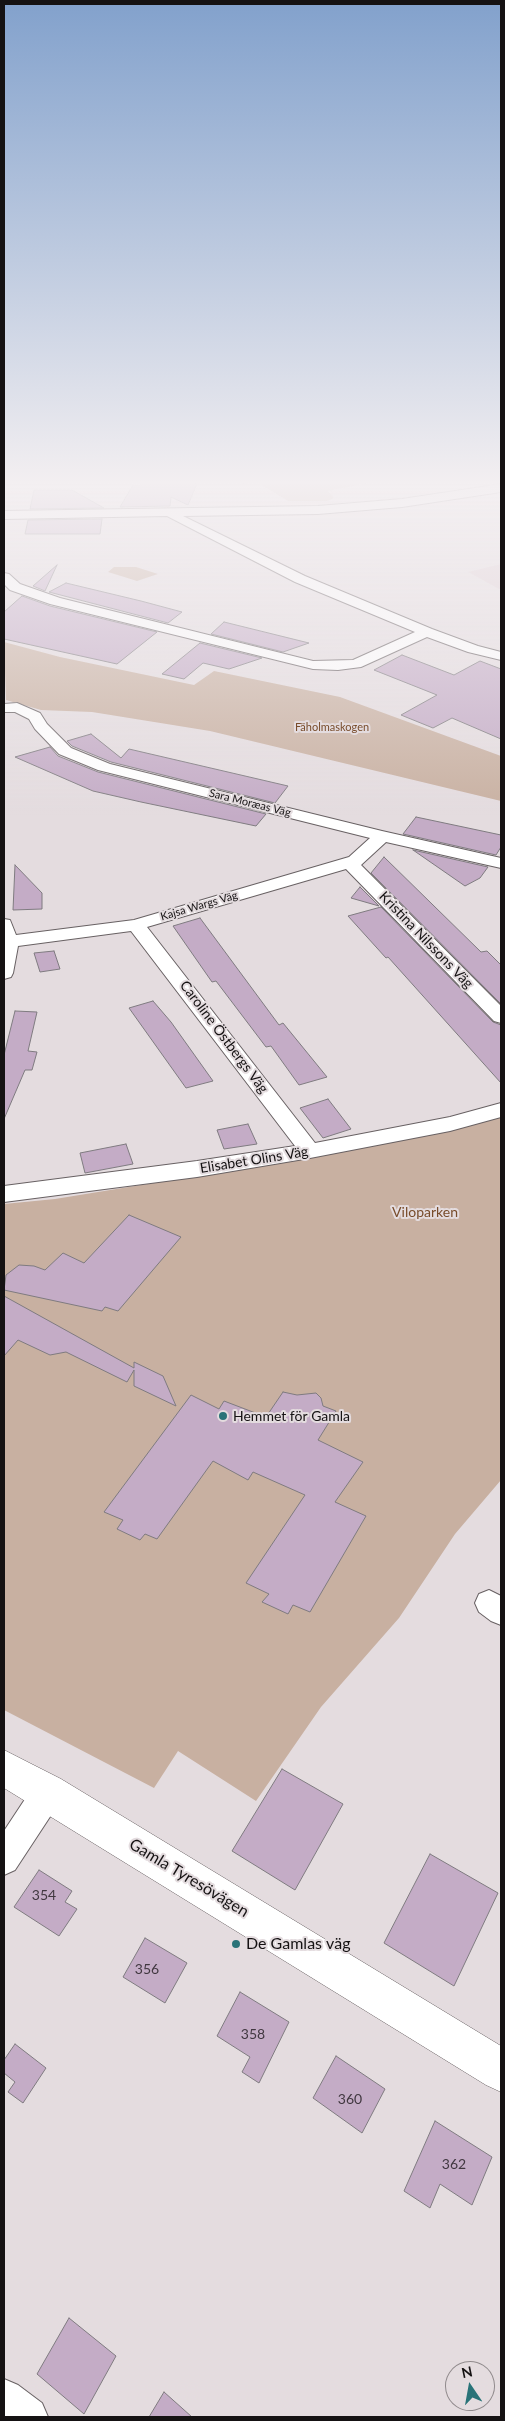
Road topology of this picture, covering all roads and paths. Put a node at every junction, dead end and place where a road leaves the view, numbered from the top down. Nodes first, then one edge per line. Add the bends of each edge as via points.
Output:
1 (29, 592) edge
2 (331, 592) edge
3 (427, 632) junction
4 (501, 656) edge
5 (10, 708) edge
6 (382, 836) junction
7 (501, 862) edge
8 (350, 863) junction
9 (136, 925) junction
10 (5, 936) edge
11 (4, 973) edge
12 (501, 1017) edge
13 (501, 1110) edge
14 (310, 1151) junction
15 (4, 1194) edge
16 (4, 1768) edge
17 (48, 1792) junction
18 (4, 1859) edge
19 (501, 2070) edge
20 (4, 2399) edge
21 (28, 2417) edge

1 - 3 street via 313,665 356,664
2 - 3 street
3 - 4 street
5 - 6 street, Sara Moræas Väg via 35,716 40,726 65,751 104,767
6 - 7 street, Sara Moræas Väg
6 - 8 street, Kajsa Wargs Väg
8 - 9 street, Kajsa Wargs Väg
8 - 12 street, Kristina Nilssons Väg
9 - 10 street, Kajsa Wargs Väg
9 - 14 street, Caroline Östbergs Väg
10 - 11 street
13 - 14 street, Elisabet Olins Väg via 450,1124
14 - 15 street, Elisabet Olins Väg
16 - 17 street, Gamla Tyresövägen
17 - 18 street
17 - 19 street, Gamla Tyresövägen
20 - 21 street

